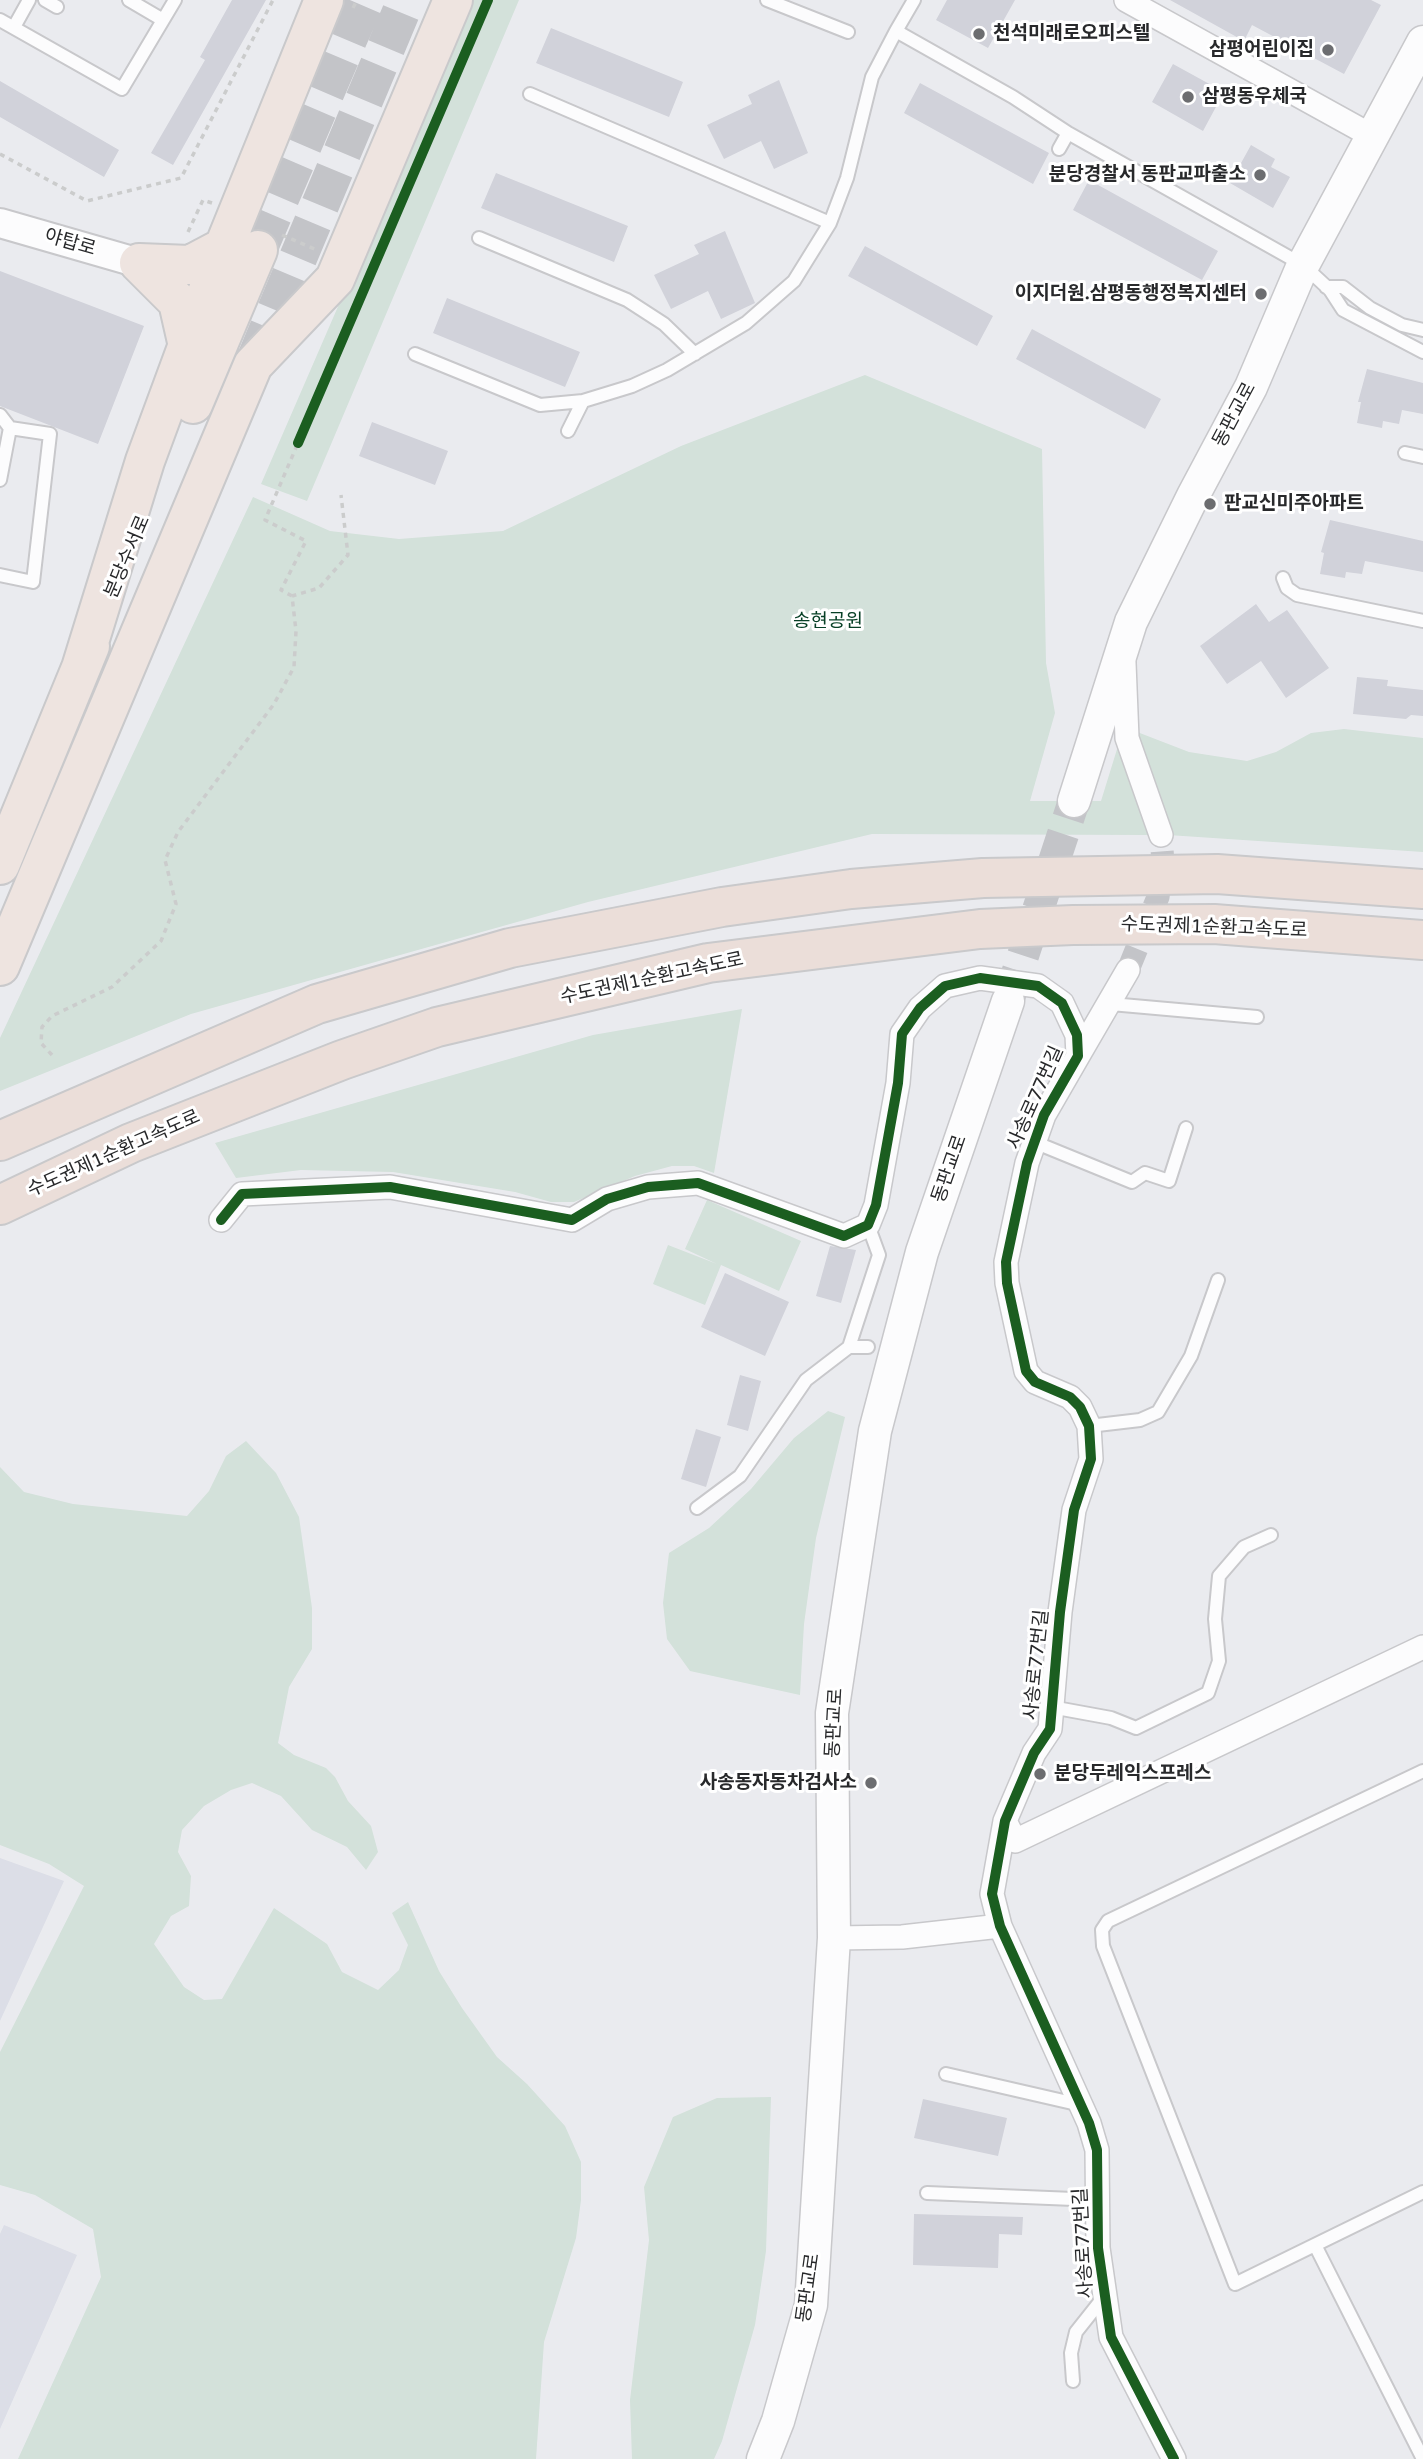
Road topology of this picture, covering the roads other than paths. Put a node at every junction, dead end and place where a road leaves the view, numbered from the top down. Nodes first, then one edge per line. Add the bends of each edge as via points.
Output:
1 (29, 0) edge
2 (45, 0) edge
3 (129, 0) edge
4 (175, 0) edge
5 (453, 0) edge
6 (767, 0) edge
7 (914, 0) edge
8 (1126, 0) edge
9 (338, 6) edge
10 (57, 7) dead end
11 (0, 20) edge
12 (163, 20) junction
13 (13, 27) junction
14 (897, 31) junction
15 (848, 32) dead end
16 (1423, 42) edge
17 (530, 94) dead end
18 (1068, 133) junction
19 (1371, 136) junction
20 (1059, 149) dead end
21 (0, 223) edge
22 (830, 223) junction
23 (479, 238) dead end
24 (251, 243) junction
25 (139, 263) junction
26 (1304, 265) junction
27 (1326, 287) junction
28 (1423, 330) edge
29 (188, 346) junction
30 (1423, 352) edge
31 (415, 354) dead end
32 (695, 354) junction
33 (583, 401) junction
34 (0, 415) edge
35 (10, 428) junction
36 (568, 430) dead end
37 (1405, 453) dead end
38 (1423, 457) edge
39 (0, 480) edge
40 (0, 575) edge
41 (1283, 578) dead end
42 (1423, 621) edge
43 (1132, 622) junction
44 (80, 668) junction
45 (1074, 801) tunnel mouth
46 (1161, 835) tunnel mouth
47 (0, 864) edge
48 (1423, 889) edge
49 (1423, 940) edge
50 (0, 966) edge
51 (1128, 970) tunnel mouth
52 (1019, 993) junction
53 (1111, 1004) junction
54 (1257, 1017) dead end
55 (1078, 1056) junction
56 (1186, 1128) dead end
57 (0, 1141) edge
58 (1034, 1142) junction
59 (0, 1205) edge
60 (221, 1220) dead end
61 (868, 1225) junction
62 (1218, 1280) dead end
63 (849, 1347) junction
64 (868, 1347) dead end
65 (1089, 1426) junction
66 (697, 1508) dead end
67 (1271, 1535) dead end
68 (1423, 1647) edge
69 (1051, 1707) junction
70 (1423, 1771) edge
71 (1006, 1821) junction
72 (1000, 1926) junction
73 (834, 1938) junction
74 (946, 2074) dead end
75 (1081, 2106) junction
76 (1423, 2192) edge
77 (927, 2193) dead end
78 (1098, 2200) junction
79 (1315, 2245) junction
80 (1103, 2298) junction
81 (1073, 2381) dead end
82 (763, 2459) edge
83 (1174, 2459) edge
84 (1423, 2459) edge

1 - 13 lane
2 - 10 lane
3 - 12 lane
4 - 12 lane
5 - 50 highway via 335,279 253,365
6 - 15 lane
7 - 14 lane
8 - 19 street
9 - 24 highway
11 - 13 lane
12 - 13 lane via 122,89
14 - 18 lane
14 - 22 lane via 872,77 847,178
16 - 19 main road, 동판교로
17 - 22 lane
18 - 20 lane
18 - 26 lane
19 - 26 main road, 동판교로
21 - 25 street, 야탑로
22 - 32 lane via 783,293 746,323
23 - 32 lane via 627,300 664,324
24 - 25 highway via 190,265
24 - 29 highway
24 - 44 highway, 분당수서로
25 - 29 highway via 178,302
26 - 27 lane
26 - 43 main road, 동판교로 via 1251,387
27 - 28 lane via 1343,288 1402,325
27 - 30 lane via 1343,310
29 - 44 highway via 145,461
31 - 33 lane via 540,405
32 - 33 lane via 632,386
33 - 36 lane
34 - 35 lane
35 - 39 lane
35 - 40 lane via 50,434 33,582
37 - 38 lane
41 - 42 lane via 1297,595
43 - 45 main road, 동판교로
43 - 46 street via 1124,669 1126,732
44 - 47 highway, 분당수서로
48 - 57 highway via 1217,874 983,878 851,889 722,908 510,948 317,1004
49 - 59 highway, 수도권제1순환고속도로 via 1214,924 1073,925 980,929 708,963 413,1035 131,1143
51 - 53 street
52 - 55 street, 사송로77번길 via 1045,989 1062,1003 1077,1035
52 - 61 street via 980,978 945,986 920,1008 902,1034 898,1083 876,1205
52 - 73 main road, 동판교로 via 922,1252 875,1431 832,1713
53 - 54 lane
53 - 55 street
55 - 58 street, 사송로77번길 via 1049,1104
56 - 58 lane via 1169,1181 1145,1173 1132,1182
58 - 65 street, 사송로77번길 via 1006,1262 1010,1303 1028,1375 1074,1400
60 - 61 street via 242,1194 390,1187 572,1220 627,1193 698,1183 844,1236
61 - 63 lane via 879,1255
62 - 65 lane via 1191,1356 1158,1412 1140,1420
63 - 64 lane
63 - 66 lane via 806,1380 740,1476
65 - 69 street, 사송로77번길 via 1090,1470 1074,1510
67 - 69 lane via 1244,1546 1219,1576 1215,1619 1219,1661 1208,1693 1136,1728 1111,1718
68 - 71 street via 1015,1841
69 - 71 street, 사송로77번길 via 1050,1729 1034,1753
70 - 79 lane via 1108,1921 1102,1930 1102,1946 1235,2284
71 - 72 street, 사송로77번길 via 992,1894
72 - 73 street via 902,1937
72 - 75 street, 사송로77번길
73 - 82 main road, 동판교로 via 811,2305
74 - 75 lane
75 - 78 street, 사송로77번길 via 1097,2150
76 - 79 lane
77 - 78 lane
78 - 80 street, 사송로77번길
79 - 84 lane
80 - 81 lane via 1076,2332 1071,2353
80 - 83 street, 사송로77번길 via 1111,2337

